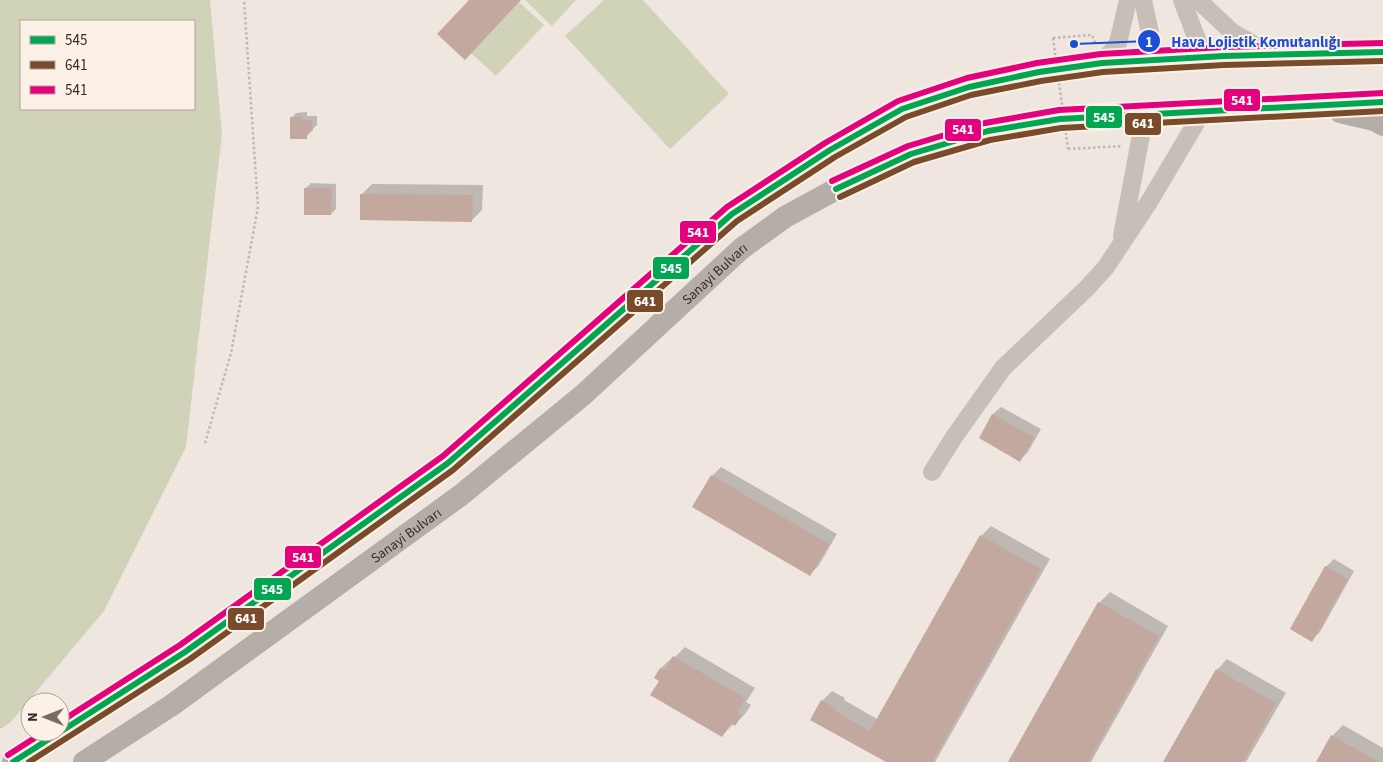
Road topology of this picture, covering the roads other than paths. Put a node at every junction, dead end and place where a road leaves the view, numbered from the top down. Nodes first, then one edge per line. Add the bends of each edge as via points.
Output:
1 (1128, 0) edge
2 (1143, 0) edge
3 (1182, 0) edge
4 (1198, 0) edge
5 (1383, 44) edge
6 (1383, 52) edge
7 (1355, 53) junction
8 (1272, 55) junction
9 (1204, 58) junction
10 (1156, 61) junction
11 (1102, 63) junction
12 (1383, 102) edge
13 (1315, 106) junction
14 (1203, 111) junction
15 (1145, 114) junction
16 (1383, 125) edge
17 (1120, 244) junction
18 (932, 472) dead end
19 (70, 726) edge
20 (44, 742) edge
21 (13, 762) edge
22 (84, 762) edge

1 - 11 lane via 1118,43
2 - 10 lane
3 - 9 lane
4 - 8 lane via 1232,32
5 - 7 main road
6 - 7 main road
7 - 8 main road
8 - 9 main road
9 - 10 main road
10 - 11 main road
11 - 19 main road via 969,87 902,109 830,150 732,214 448,462 185,652
12 - 13 main road, Sanayi Bulvarı
13 - 14 main road, Sanayi Bulvarı
13 - 16 main road
14 - 15 main road, Sanayi Bulvarı
14 - 17 lane
15 - 17 lane
15 - 22 main road, Sanayi Bulvarı via 1060,119 988,131 911,154 851,181 785,217 741,249 583,395 461,495 172,705
17 - 18 lane via 1106,267 1087,288 1003,368
20 - 21 main road

